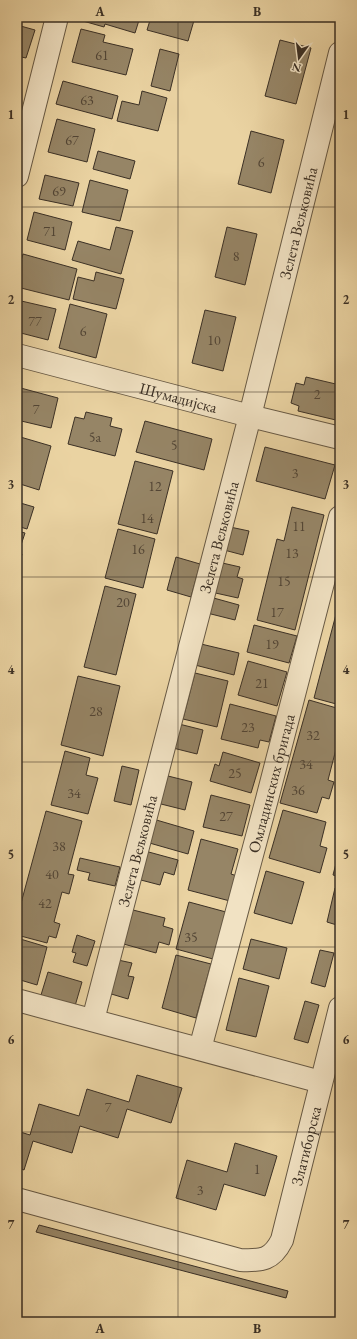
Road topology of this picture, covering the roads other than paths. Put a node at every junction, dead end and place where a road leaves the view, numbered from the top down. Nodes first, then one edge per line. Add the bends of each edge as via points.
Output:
1 (57, 17) edge
2 (340, 53) edge
3 (17, 176) edge
4 (17, 355) edge
5 (250, 416) junction
6 (340, 438) edge
7 (340, 517) edge
8 (17, 1000) edge
9 (340, 1008) edge
10 (93, 1020) junction
11 (200, 1049) junction
12 (321, 1082) junction
13 (17, 1199) edge

1 - 3 street
2 - 5 street, Зелета Вељковића
4 - 5 street, Шумадијска
5 - 6 street, Шумадијска
5 - 10 street, Зелета Вељковића
7 - 11 street, Омладинских бригада
8 - 10 street
9 - 12 street
10 - 11 street
11 - 12 street
12 - 13 street, Златиборска via 282,1240 270,1256 257,1261 240,1260

